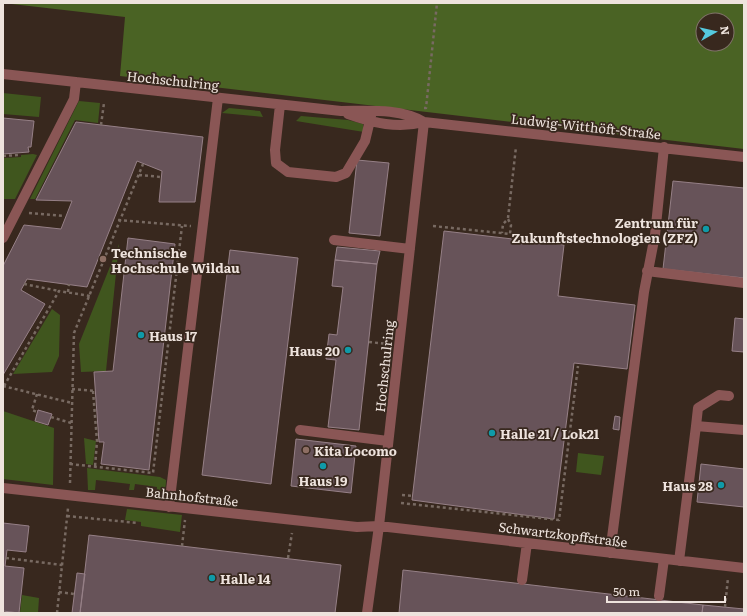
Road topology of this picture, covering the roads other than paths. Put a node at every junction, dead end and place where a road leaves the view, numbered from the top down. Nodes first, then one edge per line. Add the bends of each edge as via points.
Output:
1 (3, 74) edge
2 (76, 82) junction
3 (218, 98) junction
4 (280, 105) junction
5 (341, 111) junction
6 (372, 111) junction
7 (371, 122) junction
8 (424, 122) junction
9 (664, 147) junction
10 (744, 157) edge
11 (3, 238) edge
12 (334, 240) dead end
13 (410, 249) junction
14 (647, 271) junction
15 (744, 283) edge
16 (729, 396) dead end
17 (696, 426) junction
18 (300, 430) dead end
19 (744, 430) edge
20 (388, 441) junction
21 (3, 488) edge
22 (169, 507) junction
23 (378, 526) junction
24 (527, 543) junction
25 (610, 553) junction
26 (664, 560) junction
27 (679, 561) junction
28 (744, 568) edge
29 (522, 580) dead end
30 (659, 596) dead end
31 (367, 613) edge

1 - 2 street, Hochschulring
2 - 3 street, Hochschulring
2 - 11 street via 74,99
3 - 4 street, Hochschulring
3 - 22 street
4 - 5 street, Hochschulring
4 - 7 street via 276,163 288,172 336,177 346,173 365,141
5 - 6 street, Hochschulring
5 - 7 street, Hochschulring
6 - 7 street
6 - 8 street, Hochschulring via 413,116
7 - 8 street, Hochschulring via 403,126
8 - 9 street, Ludwig-Witthöft-Straße
8 - 13 street, Hochschulring
9 - 10 street, Ludwig-Witthöft-Straße
9 - 14 street via 655,235
12 - 13 street
13 - 20 street, Hochschulring
14 - 15 street
14 - 25 street
16 - 17 street via 720,395 698,408
17 - 19 street
17 - 27 street
18 - 20 street
20 - 23 street, Hochschulring
21 - 22 street, Bahnhofstraße
22 - 23 street, Bahnhofstraße via 358,527
23 - 24 street, Schwartzkopffstraße
23 - 31 street, Hochschulring
24 - 25 street, Schwartzkopffstraße
24 - 29 street
25 - 26 street, Schwartzkopffstraße
26 - 27 street, Schwartzkopffstraße
26 - 30 street
27 - 28 street, Schwartzkopffstraße

